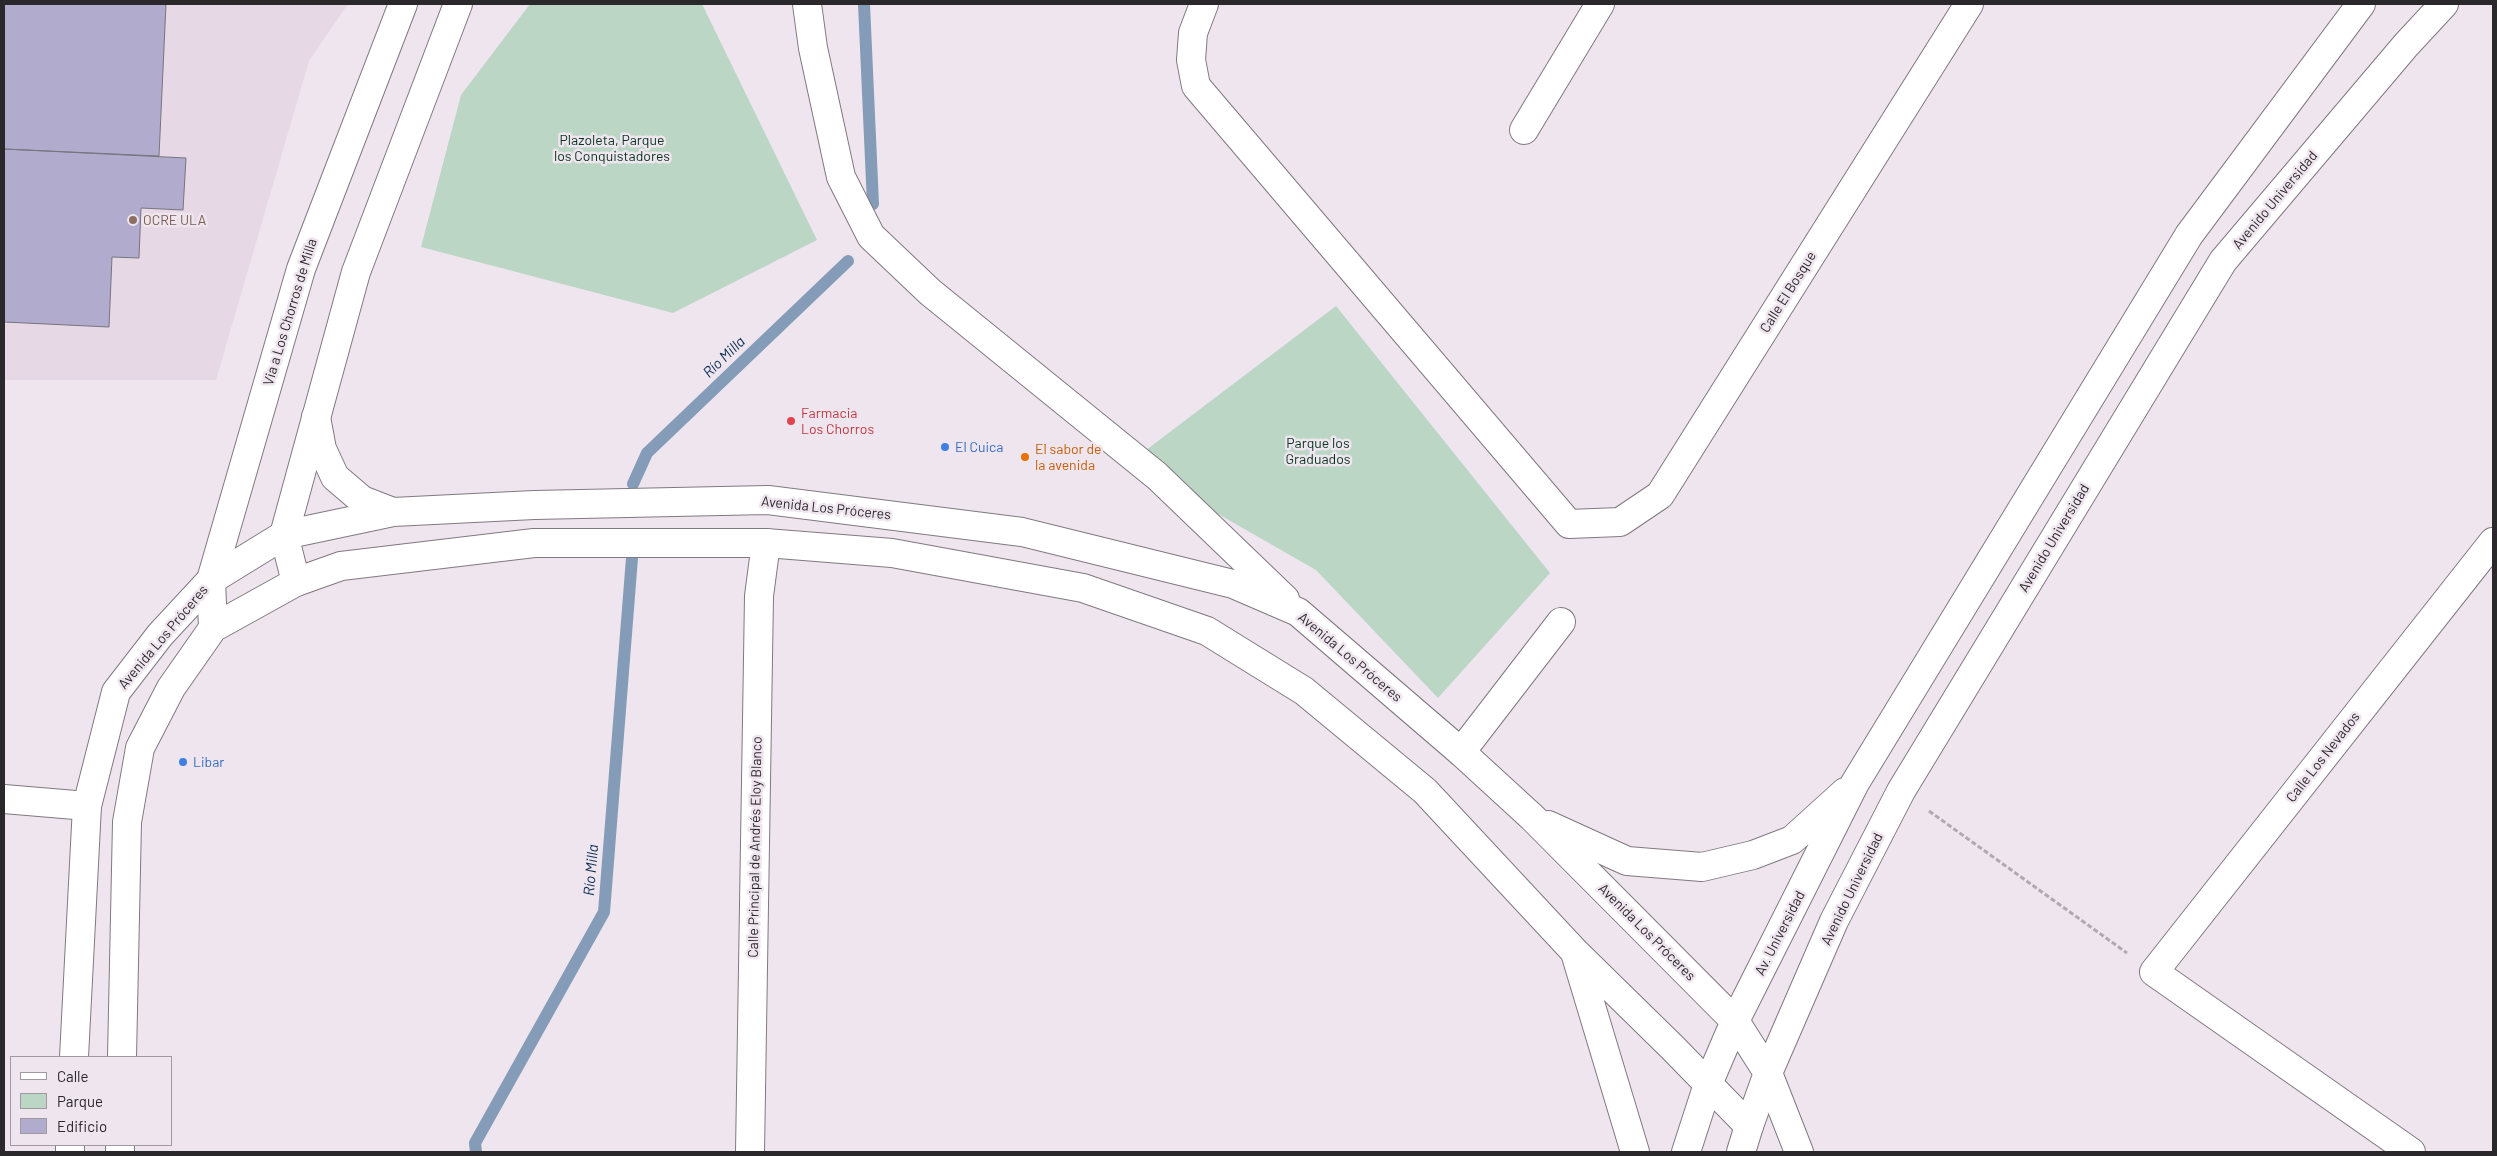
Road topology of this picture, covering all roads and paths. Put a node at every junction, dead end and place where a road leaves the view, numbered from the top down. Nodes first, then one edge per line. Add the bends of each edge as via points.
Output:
1 (403, 4) edge
2 (458, 4) edge
3 (807, 4) edge
4 (1204, 4) edge
5 (1600, 4) edge
6 (1969, 4) edge
7 (2361, 4) edge
8 (2444, 4) edge
9 (1524, 130) dead end
10 (316, 417) junction
11 (393, 512) junction
12 (284, 535) junction
13 (2493, 542) edge
14 (766, 543) junction
15 (210, 580) junction
16 (296, 582) junction
17 (1298, 612) junction
18 (1562, 622) dead end
19 (213, 628) junction
20 (1461, 752) junction
21 (1855, 783) junction
22 (1901, 791) junction
23 (4, 799) edge
24 (87, 806) junction
25 (1533, 818) junction
26 (1575, 952) junction
27 (2154, 972) junction
28 (1735, 1021) junction
29 (74, 1056) edge
30 (122, 1056) edge
31 (1768, 1073) junction
32 (1708, 1084) junction
33 (1748, 1126) junction
34 (750, 1152) edge
35 (1635, 1152) edge
36 (1686, 1152) edge
37 (1741, 1152) edge
38 (1799, 1152) edge
39 (2411, 1152) edge

1 - 15 main road, Via a Los Chorros de Milla via 301,269
2 - 10 main road via 356,272
3 - 17 main road via 813,48 841,177 871,236 930,292 1157,476
4 - 6 main road, Calle El Bosque via 1193,33 1191,60 1196,86 1568,524 1620,522 1660,495
5 - 9 main road
7 - 21 main road via 2189,235
8 - 22 main road, Avenido Universidad via 2406,44 2223,261
10 - 11 main road via 322,449 335,477 362,500
10 - 12 main road
11 - 12 main road, Avenida Los Próceres
11 - 17 main road, Avenida Los Próceres via 534,504 768,500 1022,532 1232,584
12 - 15 main road, Avenida Los Próceres
12 - 16 main road
13 - 27 main road, Calle Los Nevados
14 - 16 main road via 534,542 342,566
14 - 26 main road via 892,554 1083,588 1207,631 1304,691 1425,791
14 - 34 main road, Calle Principal de Andrés Eloy Blanco via 759,606
15 - 19 main road, Via a Los Chorros de Milla
15 - 24 main road, Avenida Los Próceres via 160,635 116,692
16 - 19 main road
17 - 20 main road, Avenida Los Próceres
18 - 20 main road
19 - 30 main road via 171,688 140,748 127,822
20 - 25 main road, Avenida Los Próceres
21 - 25 main road via 1792,840 1754,855 1702,867 1626,860
21 - 28 main road, Av. Universidad
22 - 27 path
22 - 31 main road, Avenido Universidad via 1834,921
23 - 24 main road
24 - 29 main road, Avenida Los Próceres
25 - 28 main road, Avenida Los Próceres
26 - 32 main road
26 - 35 main road
27 - 39 main road
28 - 31 main road, Avenida Los Próceres
28 - 32 main road, Av. Universidad
31 - 33 main road, Avenido Universidad
31 - 38 main road, Avenida Los Próceres
32 - 33 main road
32 - 36 main road
33 - 37 main road, Avenido Universidad

